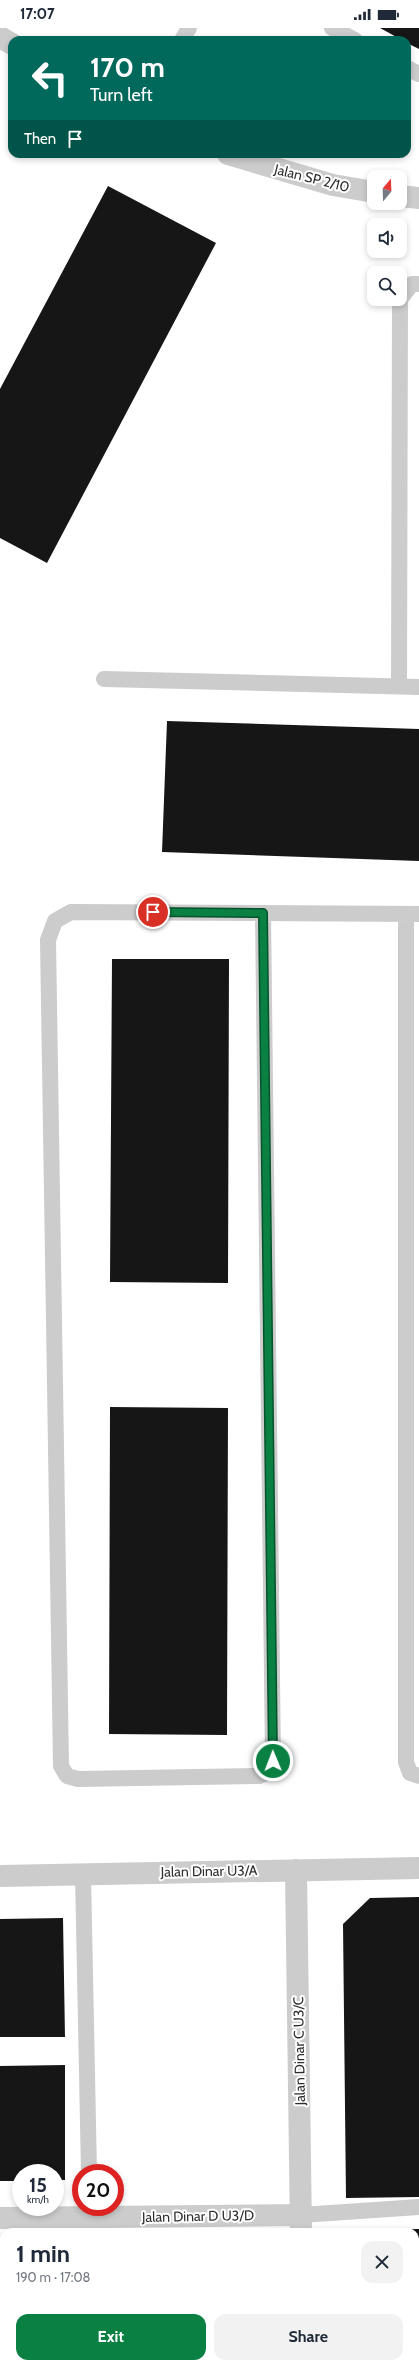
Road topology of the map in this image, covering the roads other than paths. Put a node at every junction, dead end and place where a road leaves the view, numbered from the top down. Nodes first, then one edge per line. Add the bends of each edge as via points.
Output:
1 (332, 28) edge
2 (347, 36) edge
3 (242, 158) edge
4 (367, 191) edge
5 (407, 197) edge
6 (419, 198) edge
7 (419, 284) edge
8 (104, 679) dead end
9 (399, 686) junction
10 (419, 687) edge
11 (263, 913) junction
12 (412, 914) edge
13 (419, 1776) edge
14 (419, 1868) edge
15 (296, 1870) junction
16 (83, 1874) junction
17 (0, 1876) edge
18 (89, 2164) edge
19 (419, 2207) edge
20 (0, 2218) edge
21 (90, 2219) edge
22 (301, 2223) edge

1 - 2 lane
3 - 4 street, Jalan SP 2/10 via 333,185
5 - 6 street
7 - 9 lane via 412,284 400,299
8 - 9 lane
9 - 10 lane
11 - 11 lane via 273,1761 269,1772 259,1776 78,1779 67,1776 61,1766 48,940 56,921 70,912
11 - 12 lane
12 - 13 lane via 406,1762 410,1773
14 - 15 street, Jalan Dinar U3/A
15 - 16 street, Jalan Dinar U3/A
15 - 22 street, Jalan Dinar C U3/C
16 - 17 street, Jalan Dinar U3/A
16 - 18 lane
19 - 22 lane
20 - 21 street, Jalan Dinar D U3/D
21 - 22 street, Jalan Dinar D U3/D

